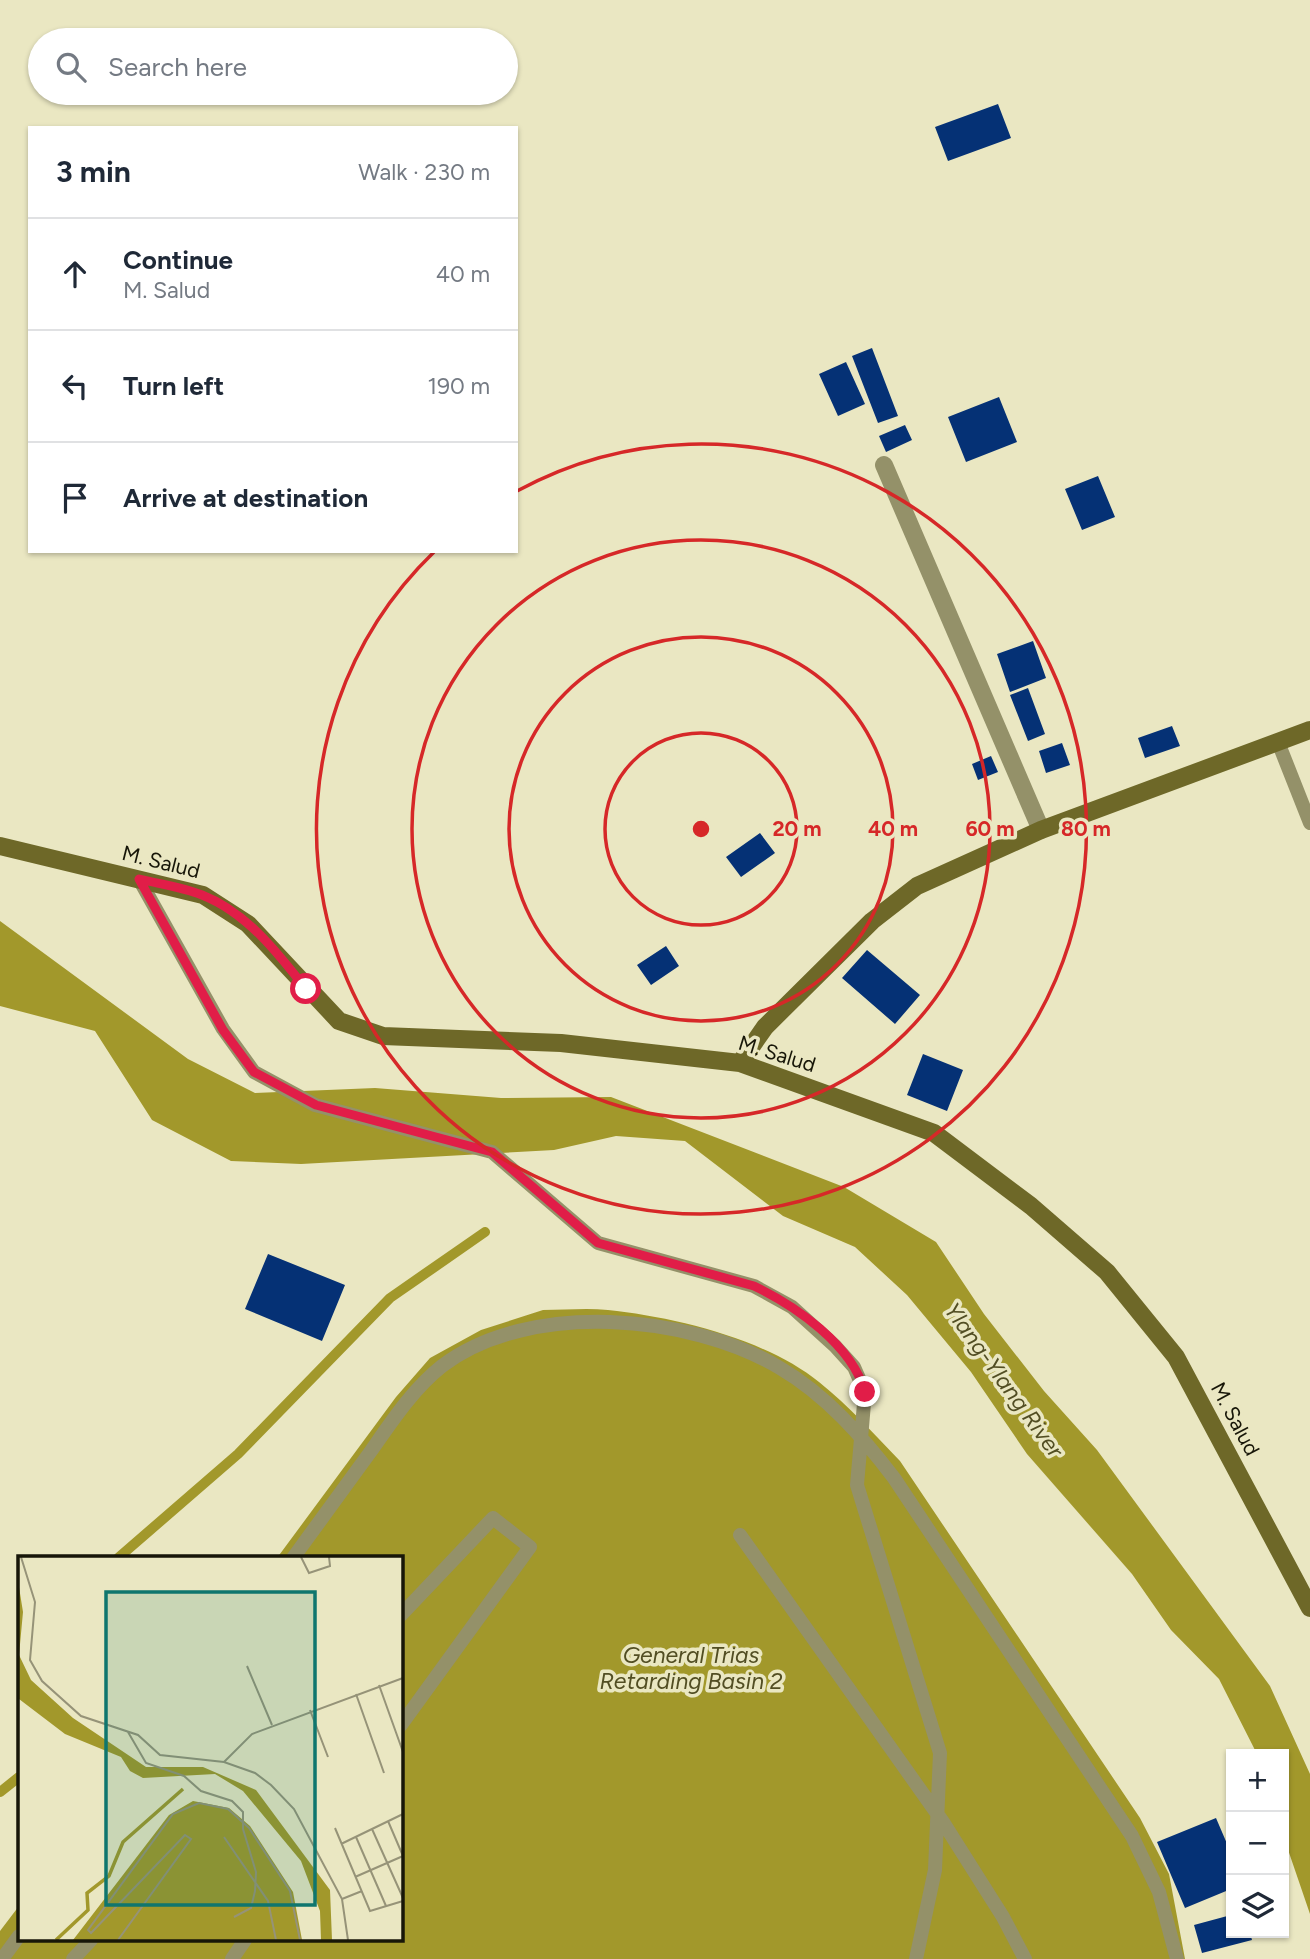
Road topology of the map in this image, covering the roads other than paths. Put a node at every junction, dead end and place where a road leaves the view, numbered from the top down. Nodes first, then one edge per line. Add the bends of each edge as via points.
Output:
1 (884, 465) dead end
2 (1310, 730) edge
3 (1278, 742) junction
4 (1310, 823) edge
5 (1041, 830) junction
6 (0, 846) edge
7 (139, 879) junction
8 (740, 1063) junction
9 (862, 1438) junction
10 (740, 1535) dead end
11 (294, 1556) edge
12 (1310, 1608) edge
13 (402, 1614) edge
14 (402, 1725) edge
15 (939, 1818) junction
16 (18, 1937) edge
17 (90, 1941) edge
18 (245, 1941) edge
19 (2, 1959) edge
20 (73, 1959) edge
21 (232, 1959) edge
22 (916, 1959) edge
23 (1025, 1959) edge
24 (1177, 1959) edge

1 - 5 street
2 - 3 street
3 - 4 lane
3 - 5 street
5 - 8 street via 917,886 893,902 765,1027
6 - 7 street, M. Salud
7 - 8 street, M. Salud via 203,895 236,916 275,950 339,1021 383,1036 561,1043
7 - 9 lane via 223,1030 254,1072 316,1105 492,1152 598,1243 754,1286 792,1307 861,1377 865,1400
8 - 12 street, M. Salud via 934,1133 1031,1206 1108,1272 1176,1357
9 - 11 lane via 796,1378 731,1346 627,1323 570,1322 517,1331 465,1351 428,1378
9 - 15 lane via 857,1485 937,1735
9 - 24 lane via 894,1478 1132,1836 1159,1892
10 - 15 lane
13 - 14 lane via 493,1518 530,1547
15 - 22 lane via 932,1895
15 - 23 lane
16 - 19 lane
17 - 20 lane
18 - 21 lane

